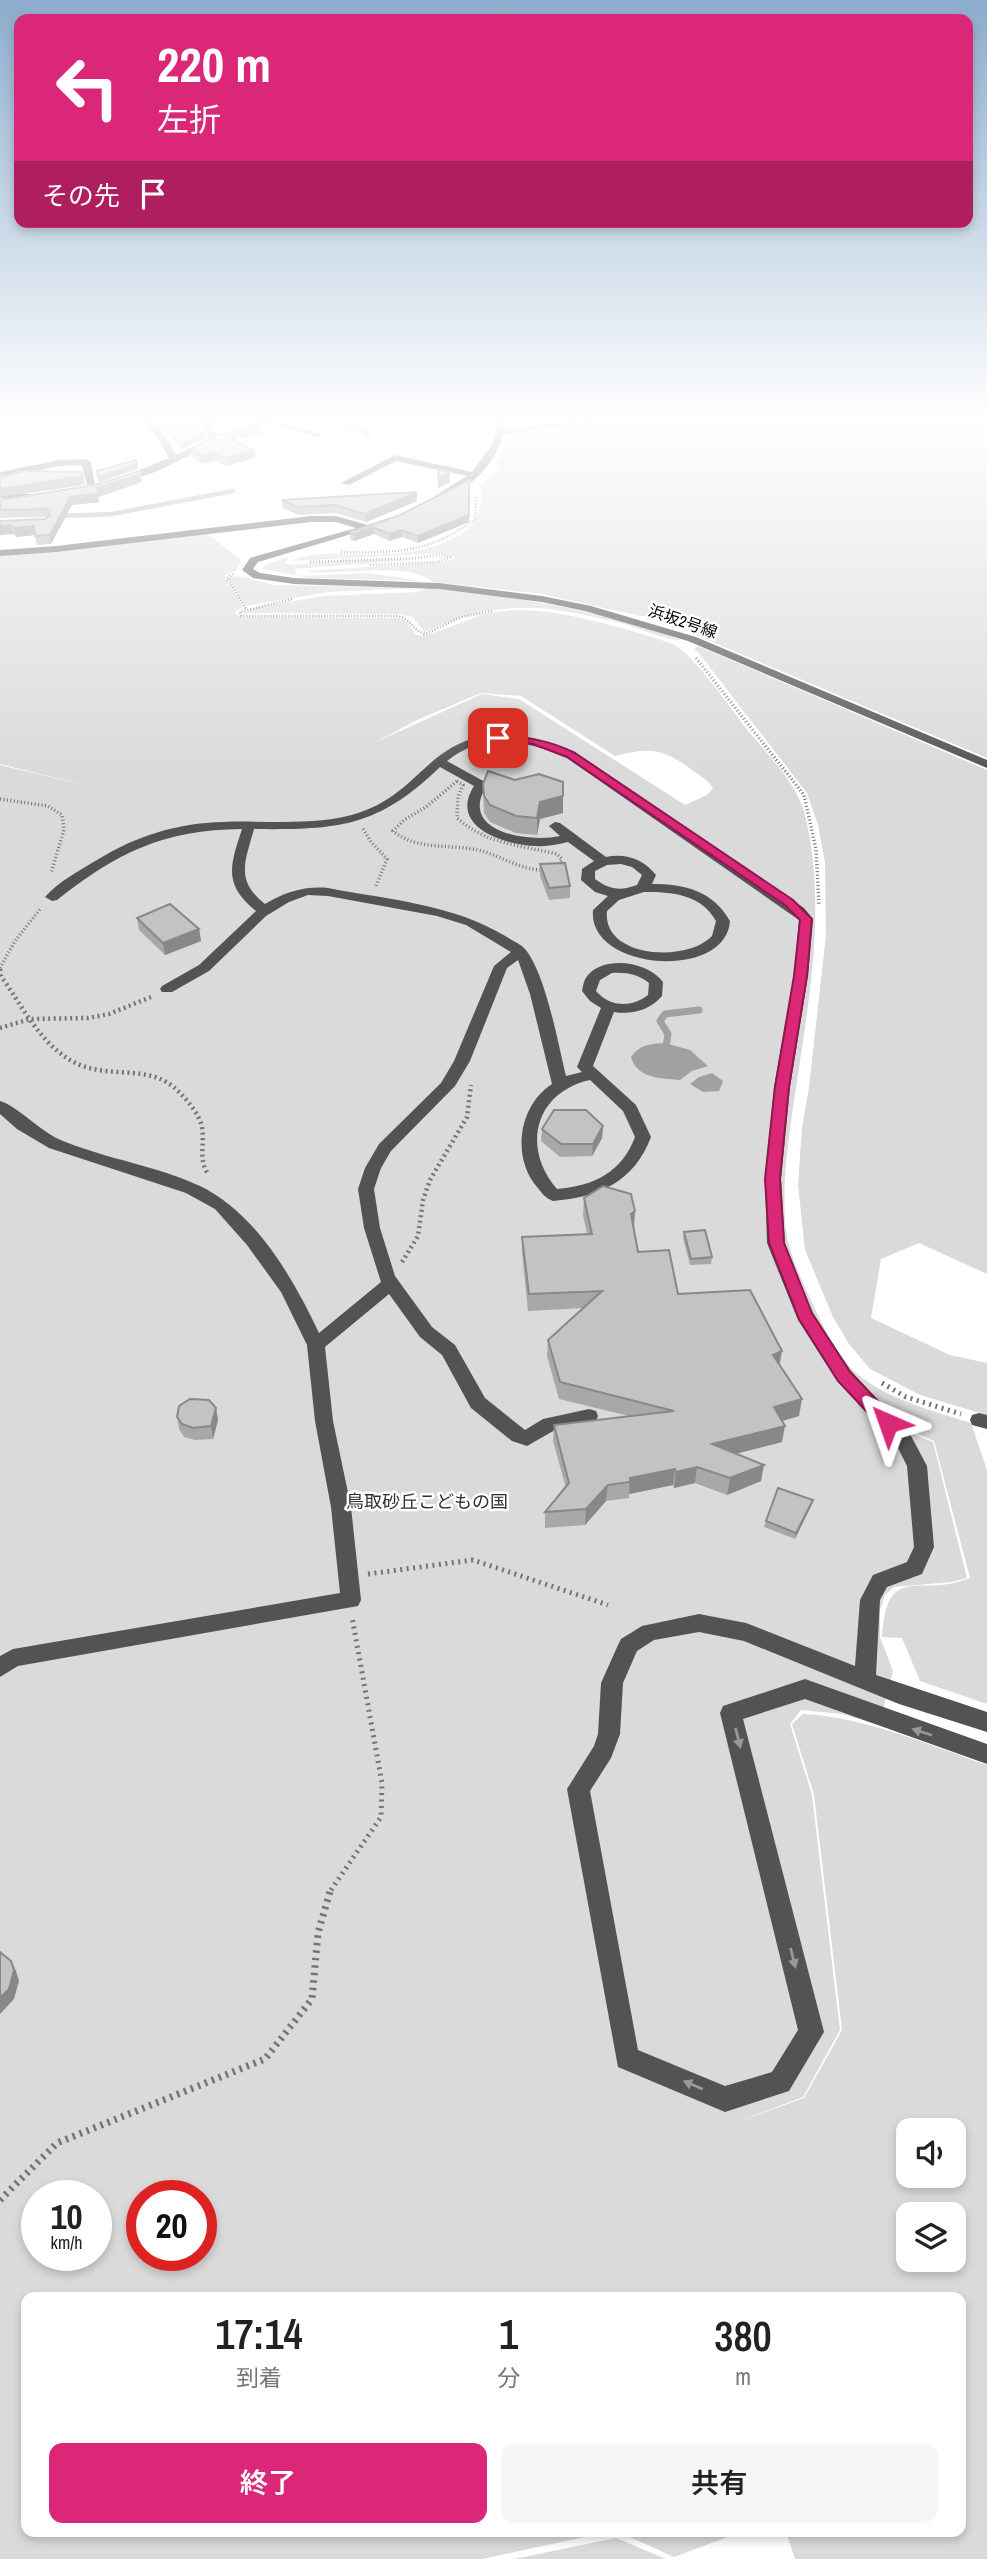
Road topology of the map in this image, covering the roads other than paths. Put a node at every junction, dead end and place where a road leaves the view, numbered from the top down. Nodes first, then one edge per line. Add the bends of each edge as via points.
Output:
1 (168, 536) edge
2 (337, 536) edge
3 (0, 553) edge
4 (439, 761) junction
5 (987, 764) edge
6 (249, 826) junction
7 (555, 826) dead end
8 (568, 838) junction
9 (603, 861) junction
10 (643, 888) junction
11 (620, 895) junction
12 (52, 897) road end
13 (265, 911) junction
14 (520, 952) junction
15 (639, 955) junction
16 (631, 969) junction
17 (167, 989) road end
18 (609, 1006) junction
19 (592, 1075) junction
20 (560, 1084) junction
21 (0, 1106) edge
22 (391, 1283) junction
23 (316, 1345) junction
24 (589, 1416) dead end
25 (0, 1668) edge
26 (865, 1680) junction
27 (987, 1722) edge
28 (987, 1754) edge

1 - 3 street
2 - 5 street, 浜坂2号線 via 254,560 249,571 294,581 439,586 587,608 692,639
4 - 6 street via 408,791 364,815 321,823
4 - 8 street via 481,785 471,806 474,818 485,828 531,842
4 - 26 street via 460,744 479,739 553,746 789,903 806,919 773,1179 776,1243 811,1325 844,1376 903,1439 917,1466 924,1547 915,1568 880,1581 870,1600
6 - 12 street via 180,829 148,837 81,874
6 - 13 street via 236,878 240,890
7 - 8 street
8 - 9 street
9 - 10 street via 642,866 649,875
9 - 11 street via 589,869 588,880
10 - 11 street
10 - 15 street via 670,888 695,895 714,906 723,929 714,943 694,954 667,958
11 - 15 street via 601,908 598,926 612,943
13 - 14 street via 289,897 320,890 463,917
13 - 17 street via 206,967
14 - 20 street via 530,971
14 - 22 street via 501,966 447,1086 385,1148 373,1168 366,1189 372,1228
15 - 16 street
16 - 18 street via 609,969 589,984 593,997
16 - 18 street via 656,982 656,996 642,1006
18 - 19 street via 585,1067
19 - 20 street
19 - 20 street via 630,1109 643,1137 631,1162 603,1183 553,1195 529,1162 529,1131 545,1097
21 - 23 street via 55,1144 192,1189 221,1206 289,1289
22 - 23 street
22 - 24 street via 426,1332 449,1350 478,1403 519,1436 527,1439 550,1424
23 - 25 street via 351,1600 13,1658
26 - 27 street
28 -> 26 street via 805,1689 732,1713 811,2032 780,2082 725,2099 627,2057 578,1789 603,1751 609,1734 612,1683 629,1645 649,1632 699,1623 746,1632

